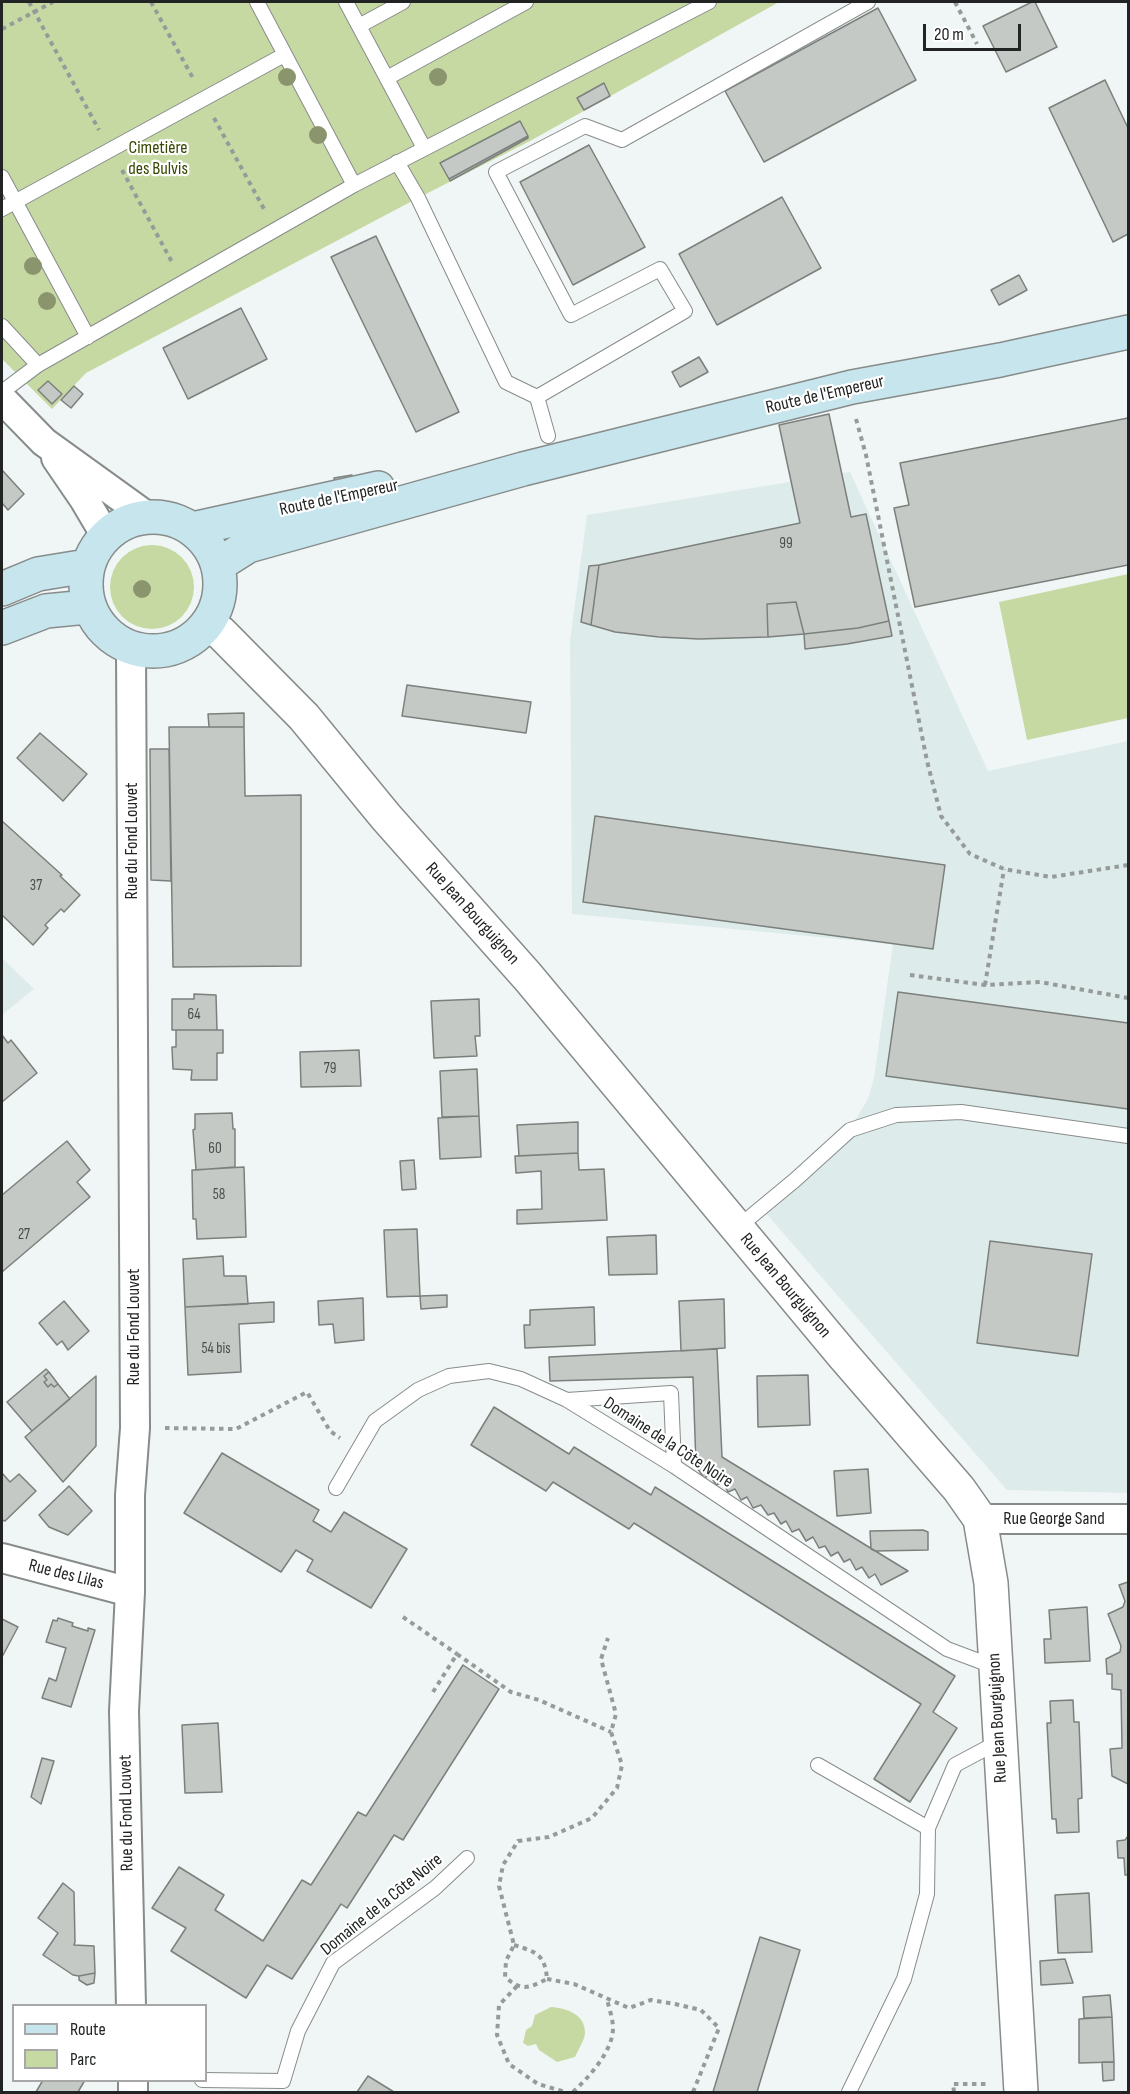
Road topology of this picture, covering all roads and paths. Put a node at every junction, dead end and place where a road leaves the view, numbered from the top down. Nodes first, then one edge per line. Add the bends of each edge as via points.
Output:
1 (53, 2) edge
2 (257, 2) edge
3 (346, 2) edge
4 (403, 2) edge
5 (526, 2) edge
6 (709, 2) edge
7 (868, 2) edge
8 (955, 2) edge
9 (359, 26) junction
10 (2, 29) edge
11 (977, 44) dead end
12 (284, 55) junction
13 (387, 78) junction
14 (424, 148) junction
15 (397, 162) junction
16 (2, 177) edge
17 (354, 185) junction
18 (15, 201) junction
19 (2, 208) edge
20 (2, 326) edge
21 (1128, 332) edge
22 (88, 337) junction
23 (38, 365) junction
24 (2, 392) edge
25 (537, 397) junction
26 (2, 399) edge
27 (854, 412) dead end
28 (548, 436) dead end
29 (44, 441) junction
30 (523, 469) junction
31 (148, 517) junction
32 (192, 529) junction
33 (106, 536) junction
34 (218, 565) junction
35 (87, 566) junction
36 (2, 589) edge
37 (87, 607) junction
38 (207, 625) junction
39 (2, 628) edge
40 (132, 649) junction
41 (1128, 865) edge
42 (1004, 869) junction
43 (910, 975) dead end
44 (985, 985) junction
45 (1128, 998) edge
46 (1128, 1136) edge
47 (737, 1228) junction
48 (567, 1400) junction
49 (135, 1428) junction
50 (358, 1451) junction
51 (674, 1466) junction
52 (336, 1488) dead end
53 (980, 1519) junction
54 (1128, 1519) edge
55 (2, 1558) edge
56 (130, 1592) junction
57 (403, 1617) dead end
58 (608, 1638) dead end
59 (457, 1654) junction
60 (995, 1667) junction
61 (433, 1692) dead end
62 (611, 1732) junction
63 (1000, 1741) junction
64 (818, 1765) dead end
65 (928, 1828) junction
66 (467, 1858) dead end
67 (514, 1945) junction
68 (547, 1979) junction
69 (517, 1986) junction
70 (607, 1999) junction
71 (131, 2004) edge
72 (207, 2080) edge
73 (953, 2084) dead end
74 (284, 2087) edge
75 (565, 2092) edge
76 (573, 2092) edge
77 (693, 2092) edge
78 (849, 2092) edge
79 (954, 2092) edge
80 (1021, 2092) edge

1 - 10 path
2 - 12 lane
3 - 9 lane
4 - 9 lane
5 - 13 lane
6 - 14 lane
7 - 25 lane via 622,140 585,126 496,172 571,315 660,269 685,311
8 - 11 path
9 - 13 lane
12 - 17 lane
12 - 18 lane
13 - 14 lane
14 - 15 lane
15 - 17 lane
15 - 25 lane via 506,382
16 - 18 lane
17 - 22 lane
18 - 19 lane
18 - 22 lane
20 - 23 lane
21 - 30 main road, Route de l'Empereur via 852,387
22 - 23 lane
23 - 24 lane
25 - 28 lane
26 - 29 street
27 - 42 path via 941,816 970,854
29 - 31 street
29 - 33 street
30 - 32 main road, Route de l'Empereur via 376,488
30 - 34 main road, Route de l'Empereur via 248,546
31 - 32 main road via 172,519
31 - 33 main road via 125,522
32 - 34 main road via 209,546
33 - 35 main road
34 - 38 main road via 217,606
35 - 36 main road via 38,574
35 - 37 main road
37 - 39 main road via 46,611
37 - 40 main road via 113,639
38 - 40 main road via 192,640 173,649
38 - 47 street, Rue Jean Bourguignon via 221,633 304,717
40 - 49 street, Rue du Fond Louvet
41 - 42 path via 1051,877
42 - 44 path
43 - 44 path
44 - 45 path via 1040,982
46 - 47 lane via 962,1112 896,1115 850,1130
47 - 53 street, Rue Jean Bourguignon via 959,1489
48 - 50 lane, Domaine de la Côte Noire via 521,1379 489,1371 449,1376 418,1390 375,1421
48 - 51 lane, Domaine de la Côte Noire
48 - 51 lane via 671,1393
49 - 50 path via 236,1429 307,1392 330,1431
49 - 56 street, Rue du Fond Louvet
50 - 52 lane, Domaine de la Côte Noire
51 - 60 lane, Domaine de la Côte Noire via 947,1649
53 - 54 street, Rue George Sand
53 - 60 street, Rue Jean Bourguignon via 991,1583
55 - 56 street, Rue des Lilas
56 - 71 street, Rue du Fond Louvet via 124,1711
57 - 59 path
58 - 62 path via 601,1659 616,1714
59 - 61 path
59 - 62 path via 511,1692
60 - 63 street, Rue Jean Bourguignon
62 - 67 path via 622,1765 617,1788 592,1818 549,1837 518,1841 503,1865 499,1886
63 - 65 lane via 955,1764
63 - 80 street, Rue Jean Bourguignon
64 - 65 lane
65 - 78 lane via 927,1894 904,1979
66 - 74 lane, Domaine de la Côte Noire via 435,1888 333,1963 298,2031
67 - 68 path via 536,1952 546,1965
67 - 69 path via 506,1961 505,1977
68 - 69 path via 532,1987
68 - 70 path via 574,1984
69 - 75 path via 500,2005 497,2035 508,2064 538,2084
70 - 76 path via 613,2029 606,2052 592,2074
70 - 77 path via 629,2008 651,2000 701,2010 719,2028
72 - 74 lane, Domaine de la Côte Noire
73 - 79 path

